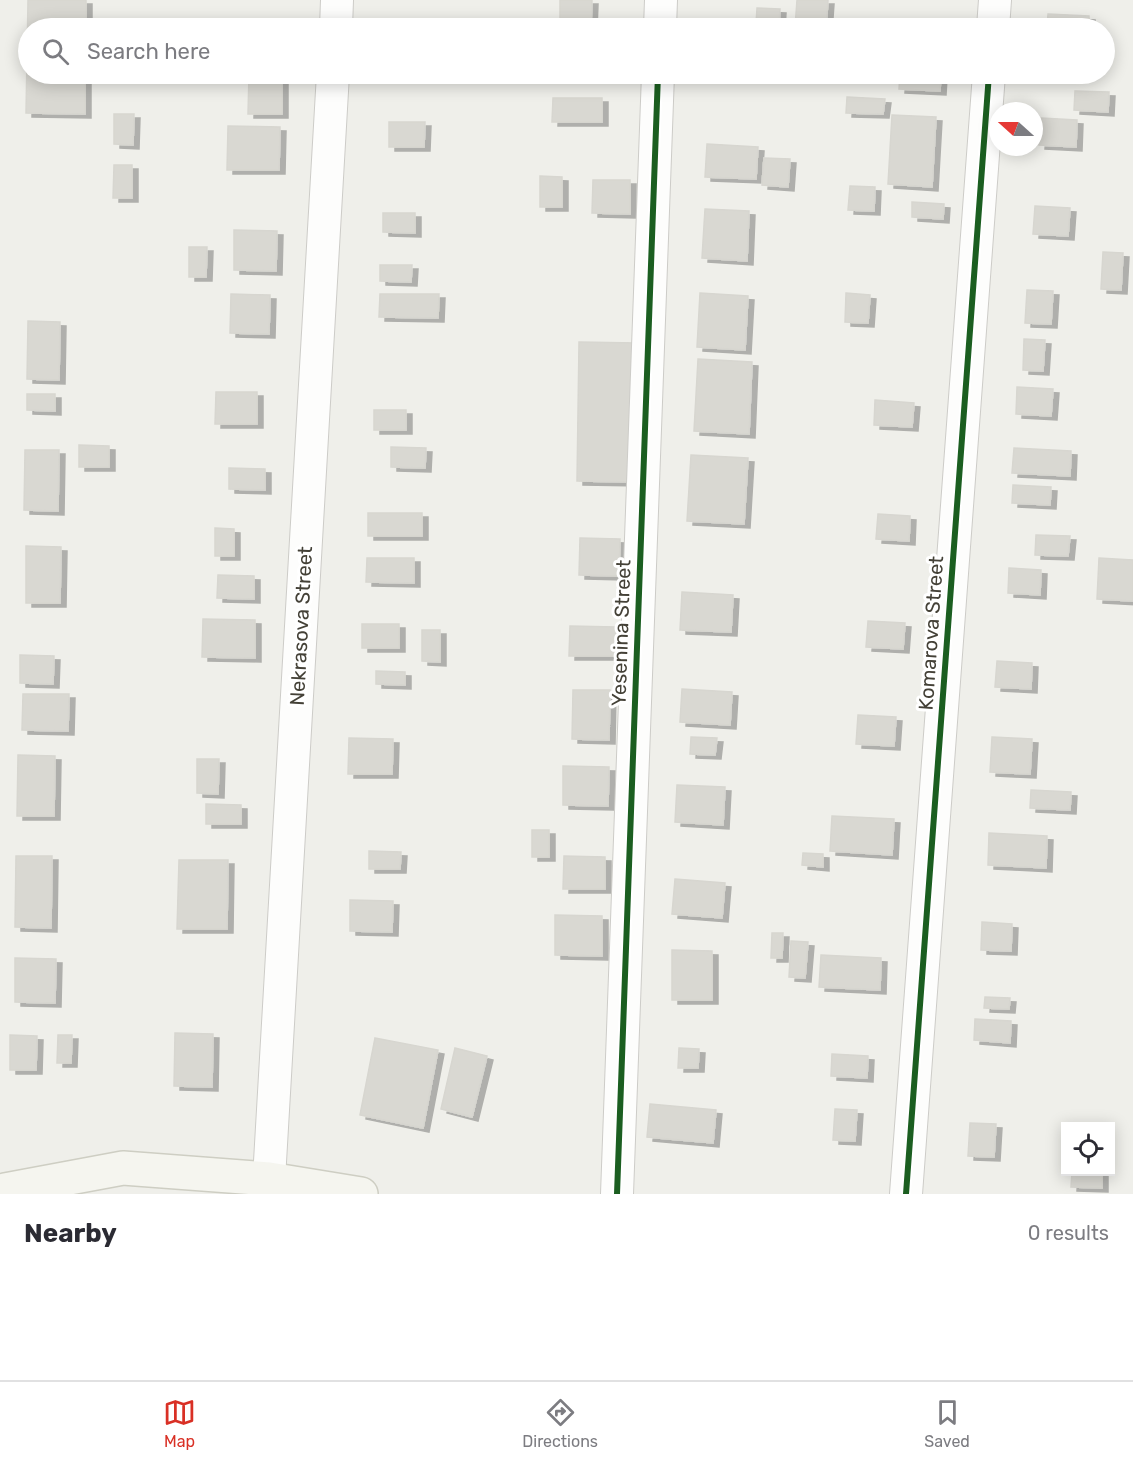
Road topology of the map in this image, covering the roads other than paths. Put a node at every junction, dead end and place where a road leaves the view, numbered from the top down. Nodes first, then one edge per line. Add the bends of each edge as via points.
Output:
1 (337, 0) edge
2 (661, 0) edge
3 (995, 0) edge
4 (336, 18) edge
5 (660, 18) edge
6 (994, 18) edge
7 (332, 84) edge
8 (658, 84) edge
9 (988, 84) edge
10 (269, 1179) junction
11 (0, 1193) edge
12 (361, 1194) edge
13 (617, 1194) edge
14 (906, 1194) edge

1 - 4 street
2 - 5 street
3 - 6 street
7 - 10 street, Nekrasova Street
8 - 13 street, Yesenina Street
9 - 14 street, Komarova Street
10 - 11 main road via 123,1168
10 - 12 main road

